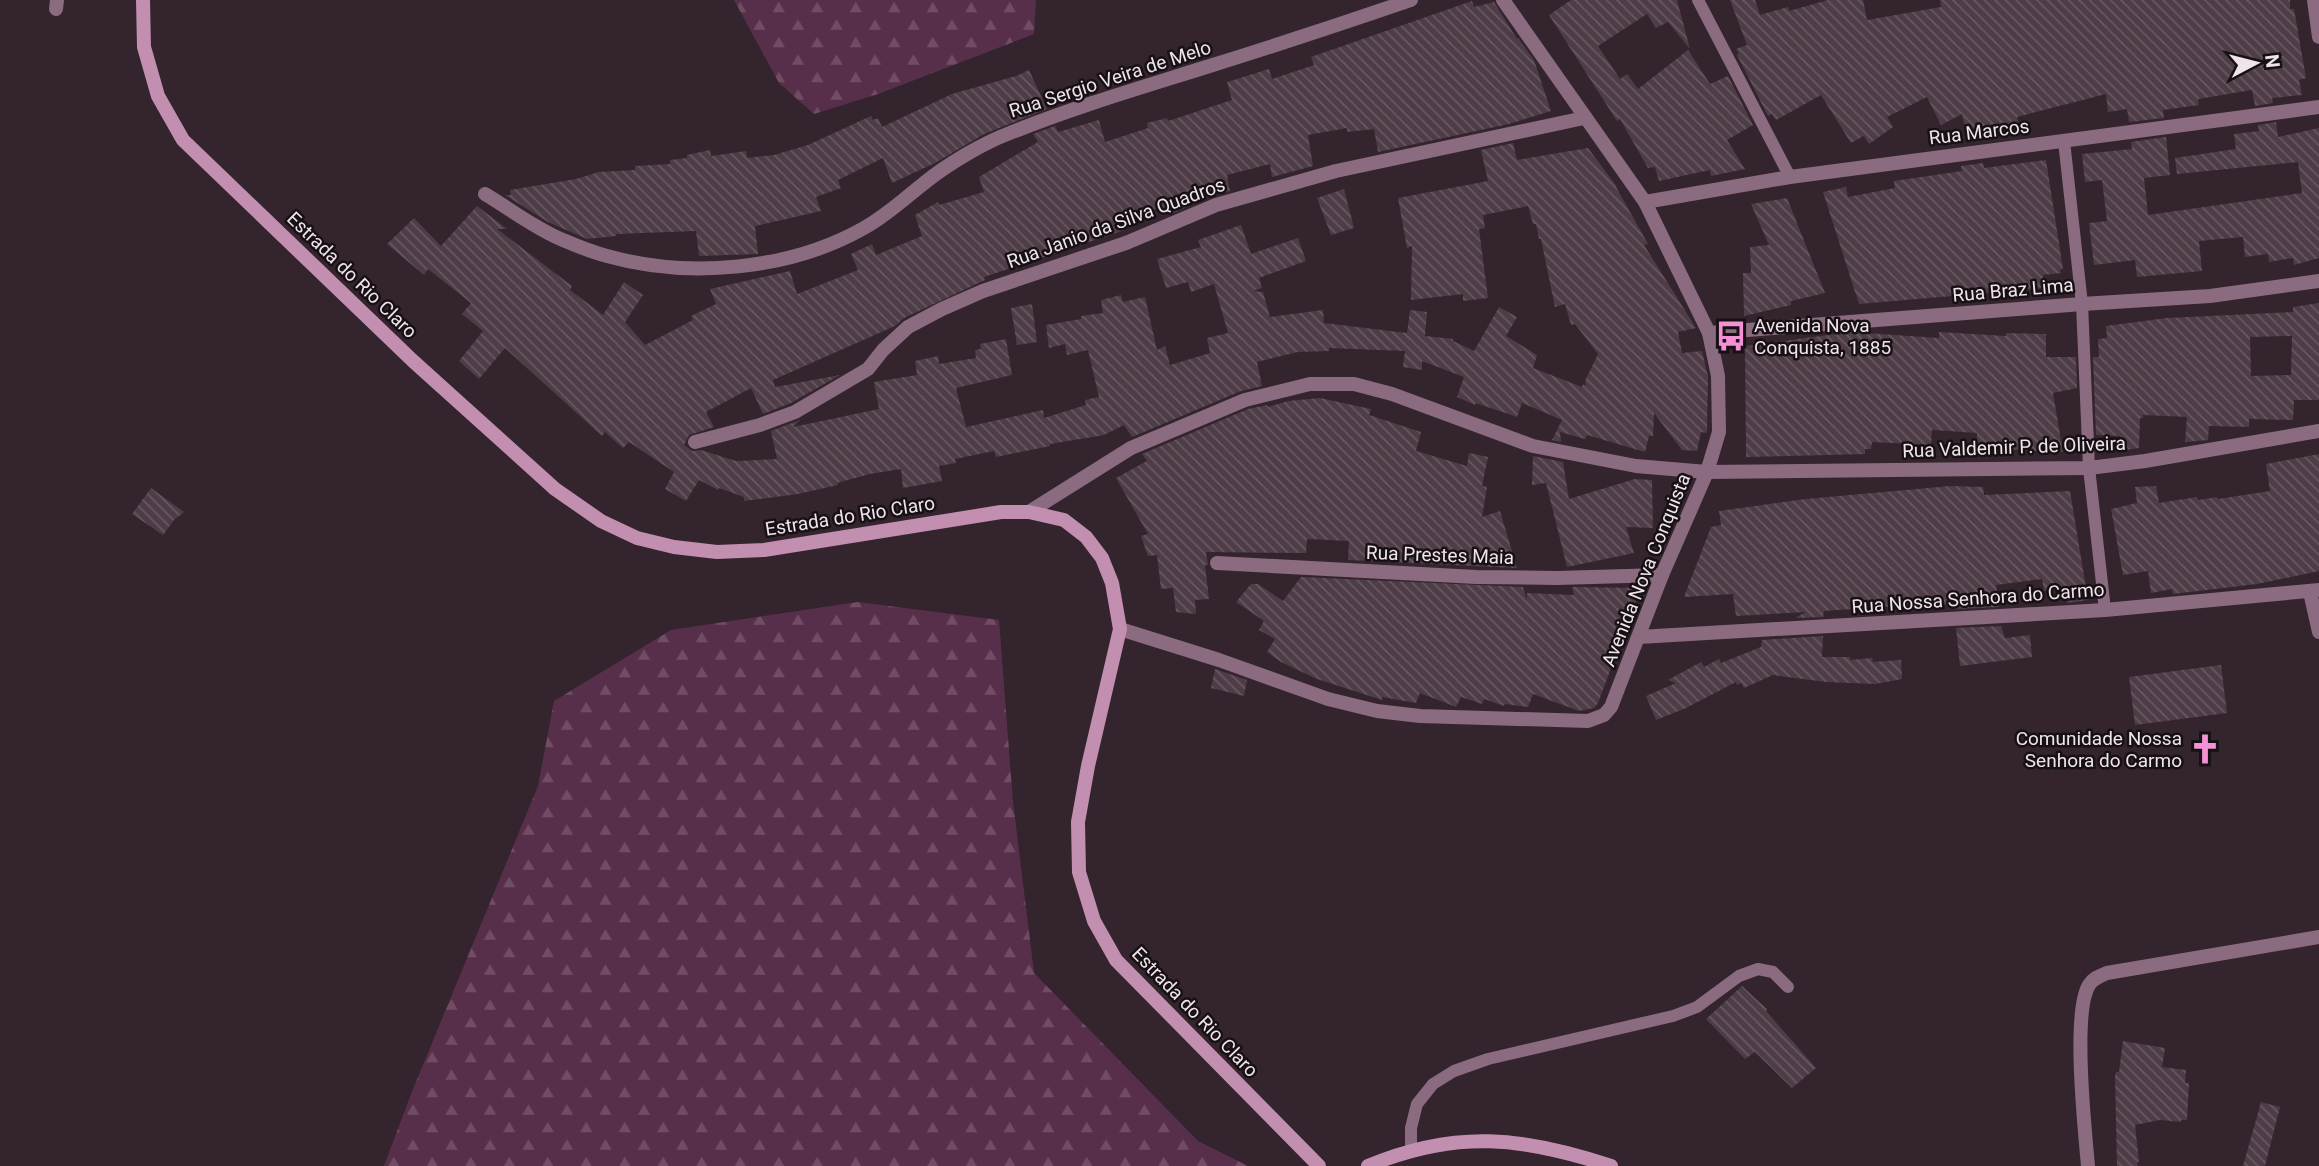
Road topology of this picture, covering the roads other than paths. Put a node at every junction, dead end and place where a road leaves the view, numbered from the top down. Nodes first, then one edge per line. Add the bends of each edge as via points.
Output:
1 (143, 0) edge
2 (1411, 0) edge
3 (1503, 0) edge
4 (1698, 0) edge
5 (2314, 0) edge
6 (2319, 37) edge
7 (2319, 107) edge
8 (1584, 118) junction
9 (2064, 141) junction
10 (1790, 177) junction
11 (485, 194) dead end
12 (1645, 202) junction
13 (2319, 281) edge
14 (2082, 304) junction
15 (1709, 333) junction
16 (2319, 431) edge
17 (695, 442) dead end
18 (2089, 468) junction
19 (1707, 472) junction
20 (1028, 512) junction
21 (1217, 563) dead end
22 (1662, 575) junction
23 (2314, 591) edge
24 (2105, 610) junction
25 (1120, 629) junction
26 (2319, 632) edge
27 (1639, 637) junction
28 (2319, 937) edge
29 (1788, 987) dead end
30 (1411, 1151) junction
31 (1319, 1166) edge
32 (1368, 1166) edge
33 (1611, 1166) edge
34 (2088, 1166) edge

1 - 20 main road, Estrada do Rio Claro via 144,47 158,96 183,139 413,361 555,489 601,521 638,538 717,552 764,550 1001,512
2 - 11 street, Rua Sergio Veira de Melo via 1005,134 926,181 864,229 783,259 695,268 607,256 559,238
3 - 8 street, Avenida Nova Conquista
4 - 10 lane
5 - 6 street
7 - 9 street, Rua Marcos
8 - 12 street, Avenida Nova Conquista
8 - 17 street, Rua Janio da Silva Quadros via 1336,171 1216,205 1126,243 942,309 908,327 868,369 795,412
9 - 10 street, Rua Marcos
9 - 14 lane
10 - 12 street, Rua Marcos
12 - 15 street, Avenida Nova Conquista
13 - 14 street, Rua Braz Lima via 2210,296
14 - 15 street, Rua Braz Lima
14 - 18 lane
15 - 19 street, Avenida Nova Conquista via 1718,376 1720,432
16 - 18 street, Rua Valdemir P. de Oliveira
18 - 19 street, Rua Valdemir P. de Oliveira
18 - 24 lane
19 - 20 street, Rua Valdemir P. de Oliveira via 1576,456 1533,446 1379,391 1353,384 1310,384 1245,400 1144,442
19 - 22 street, Avenida Nova Conquista
20 - 25 main road, Estrada do Rio Claro via 1064,520 1086,537 1112,583
21 - 22 street, Rua Prestes Maia via 1476,577
22 - 27 street, Avenida Nova Conquista
23 - 24 street, Rua Nossa Senhora do Carmo
23 - 26 street
24 - 27 street, Rua Nossa Senhora do Carmo
25 - 27 street, Avenida Nova Conquista via 1328,699 1377,710 1420,716 1588,721 1611,707
25 - 31 main road, Estrada do Rio Claro via 1078,822 1079,872 1094,921 1116,960
28 - 34 street via 2096,978 2084,998 2080,1051
29 - 30 lane via 1773,972 1758,969 1739,976 1697,1007 1673,1016 1454,1071 1433,1084 1417,1104
30 - 32 main road
30 - 33 main road via 1450,1142 1491,1140 1528,1143

